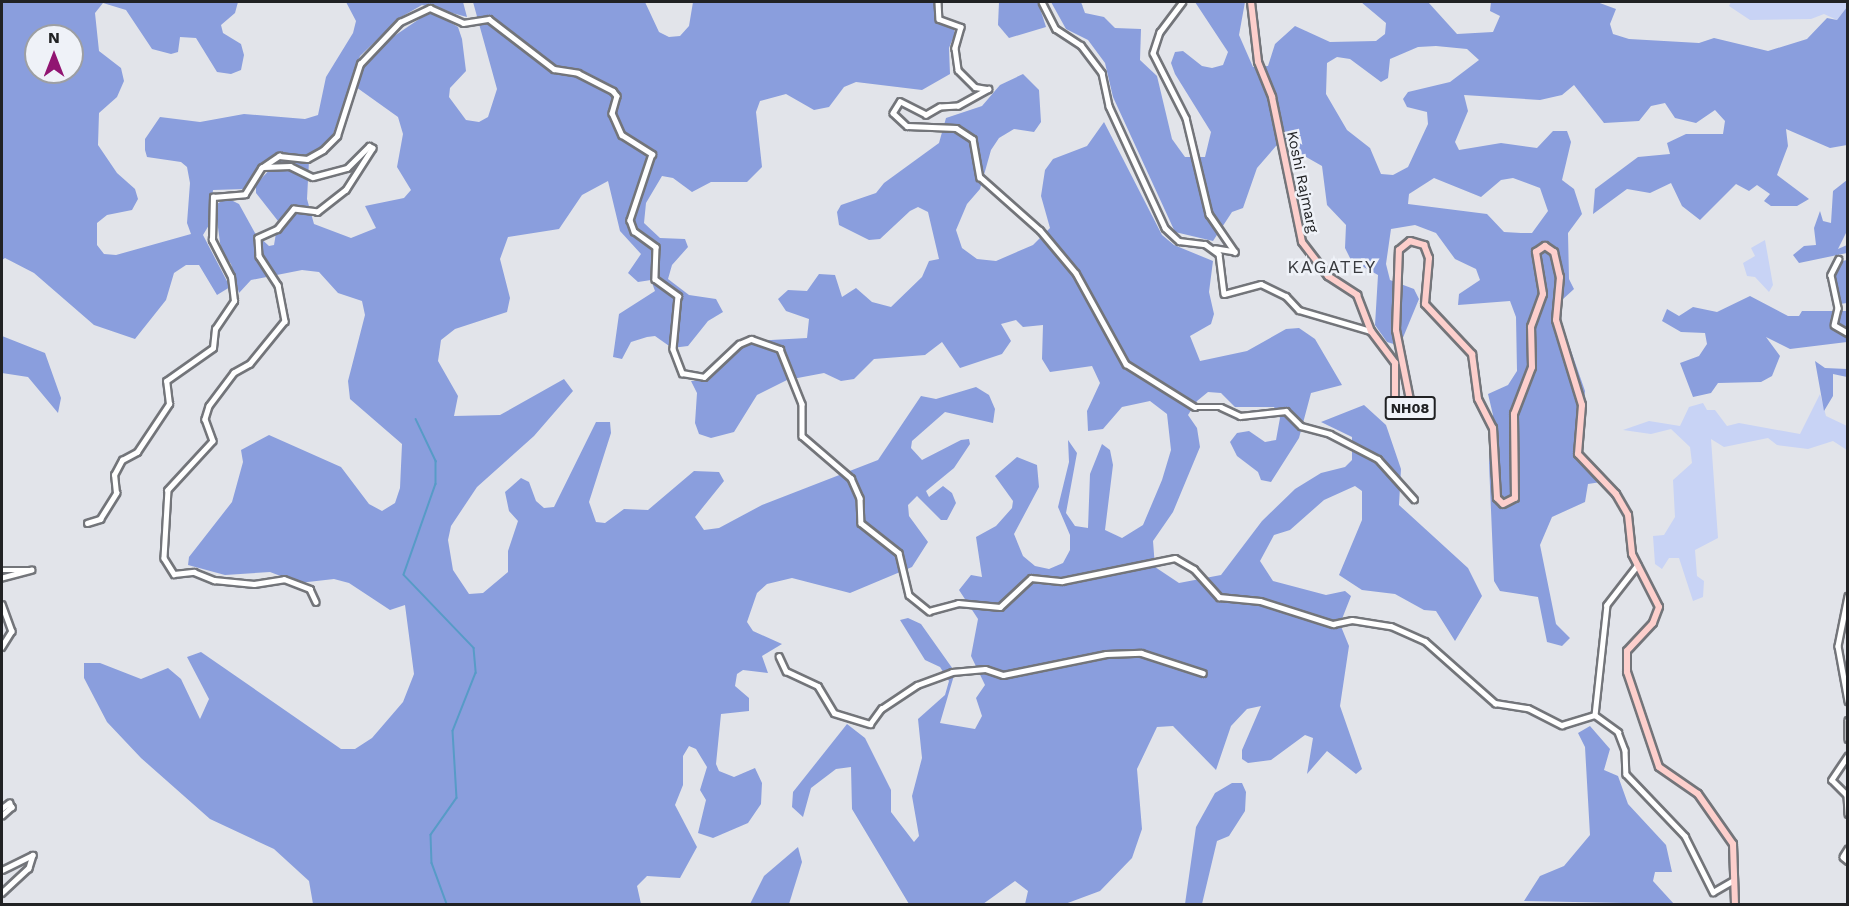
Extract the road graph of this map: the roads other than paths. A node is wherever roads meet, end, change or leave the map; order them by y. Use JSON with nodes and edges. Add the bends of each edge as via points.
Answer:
{"nodes":[{"id":1,"x":938,"y":2,"type":"edge"},
{"id":2,"x":1042,"y":2,"type":"edge"},
{"id":3,"x":1183,"y":2,"type":"edge"},
{"id":4,"x":1251,"y":2,"type":"edge"},
{"id":5,"x":261,"y":168,"type":"junction"},
{"id":6,"x":1215,"y":249,"type":"junction"},
{"id":7,"x":1839,"y":259,"type":"dead end"},
{"id":8,"x":1371,"y":331,"type":"junction"},
{"id":9,"x":1848,"y":333,"type":"edge"},
{"id":10,"x":1414,"y":499,"type":"dead end"},
{"id":11,"x":87,"y":523,"type":"dead end"},
{"id":12,"x":1638,"y":565,"type":"junction"},
{"id":13,"x":2,"y":570,"type":"edge"},
{"id":14,"x":2,"y":578,"type":"edge"},
{"id":15,"x":1848,"y":596,"type":"edge"},
{"id":16,"x":316,"y":602,"type":"dead end"},
{"id":17,"x":2,"y":604,"type":"edge"},
{"id":18,"x":2,"y":647,"type":"edge"},
{"id":19,"x":779,"y":656,"type":"dead end"},
{"id":20,"x":1203,"y":673,"type":"dead end"},
{"id":21,"x":1848,"y":701,"type":"edge"},
{"id":22,"x":1595,"y":715,"type":"junction"},
{"id":23,"x":1848,"y":720,"type":"edge"},
{"id":24,"x":1848,"y":739,"type":"edge"},
{"id":25,"x":1848,"y":756,"type":"edge"},
{"id":26,"x":2,"y":808,"type":"edge"},
{"id":27,"x":1848,"y":814,"type":"edge"},
{"id":28,"x":2,"y":816,"type":"edge"},
{"id":29,"x":1848,"y":849,"type":"edge"},
{"id":30,"x":1848,"y":861,"type":"edge"},
{"id":31,"x":2,"y":870,"type":"edge"},
{"id":32,"x":1734,"y":880,"type":"junction"},
{"id":33,"x":2,"y":893,"type":"edge"},
{"id":34,"x":1735,"y":904,"type":"edge"}],
"edges":[{"from":1,"to":10,"type":"street","via":[[939,19],[961,27],[955,48],[958,70],[975,87],[988,89],[958,106],[940,107],[927,115],[896,102],[894,117],[907,126],[956,128],[973,139],[980,177],[1040,230],[1076,273],[1126,363],[1195,407],[1221,407],[1240,416],[1286,411],[1301,426],[1330,434],[1378,459]]},
{"from":2,"to":6,"type":"street","via":[[1056,29],[1081,45],[1102,73],[1109,106],[1165,228],[1179,241]]},
{"from":3,"to":6,"type":"street","via":[[1160,32],[1154,53],[1186,118],[1208,210],[1235,252]]},
{"from":4,"to":8,"type":"main road","name":"Koshi Rajmarg","number":"NH08","via":[[1258,62],[1272,97],[1302,242],[1328,276],[1358,295]]},
{"from":5,"to":11,"type":"street","via":[[245,194],[213,197],[212,240],[231,277],[234,301],[215,329],[213,348],[166,381],[169,404],[137,452],[122,460],[114,475],[116,493],[100,519]]},
{"from":5,"to":16,"type":"street","via":[[290,166],[313,177],[347,168],[369,146],[373,148],[346,190],[318,212],[294,209],[278,229],[258,238],[259,256],[278,285],[286,318],[209,406],[205,419],[213,441],[168,490],[164,558],[174,574],[194,572],[214,580],[254,584],[284,579],[310,589]]},
{"from":5,"to":22,"type":"street","via":[[279,156],[314,157],[332,142],[360,64],[407,18],[430,8],[464,23],[489,19],[554,69],[578,73],[617,96],[612,113],[622,135],[652,154],[630,220],[634,231],[656,247],[655,279],[678,296],[673,349],[682,373],[704,377],[739,344],[751,339],[780,349],[802,404],[802,436],[851,478],[860,498],[861,523],[899,553],[909,595],[929,611],[958,603],[999,607],[1031,578],[1062,580],[1174,558],[1194,569],[1219,597],[1260,602],[1333,624],[1352,620],[1391,626],[1425,641],[1495,703],[1528,708],[1562,725]]},
{"from":6,"to":8,"type":"street","via":[[1224,294],[1261,284],[1286,296],[1299,310]]},
{"from":7,"to":9,"type":"street","via":[[1831,275],[1838,308],[1834,325]]},
{"from":8,"to":12,"type":"main road","name":"Koshi Rajmarg","number":"NH08","via":[[1395,363],[1395,406],[1407,412],[1410,395],[1396,330],[1398,256],[1406,242],[1421,243],[1429,258],[1425,304],[1472,354],[1478,399],[1494,432],[1497,498],[1508,505],[1515,498],[1515,408],[1532,367],[1531,327],[1543,294],[1536,261],[1538,248],[1545,246],[1557,262],[1556,320],[1582,405],[1578,454],[1616,494],[1628,516],[1632,554]]},
{"from":12,"to":22,"type":"street","via":[[1607,605]]},
{"from":12,"to":32,"type":"main road","number":"NH08","via":[[1659,613],[1627,651],[1627,672],[1659,767],[1698,794],[1733,844]]},
{"from":13,"to":14,"type":"street","via":[[32,570]]},
{"from":15,"to":21,"type":"street","via":[[1842,605],[1838,646]]},
{"from":17,"to":18,"type":"street","via":[[12,631]]},
{"from":19,"to":20,"type":"street","via":[[786,671],[818,686],[834,713],[870,724],[881,709],[917,685],[952,672],[985,669],[1003,675],[1106,654],[1142,653]]},
{"from":22,"to":32,"type":"street","via":[[1618,732],[1625,750],[1626,774],[1684,836],[1713,892]]},
{"from":23,"to":24,"type":"street"},
{"from":25,"to":27,"type":"street","via":[[1832,780],[1847,795]]},
{"from":26,"to":28,"type":"street","via":[[9,803],[12,807]]},
{"from":29,"to":30,"type":"street","via":[[1843,857]]},
{"from":31,"to":33,"type":"street","via":[[33,855],[29,868]]},
{"from":32,"to":34,"type":"main road","number":"NH08"}]}
